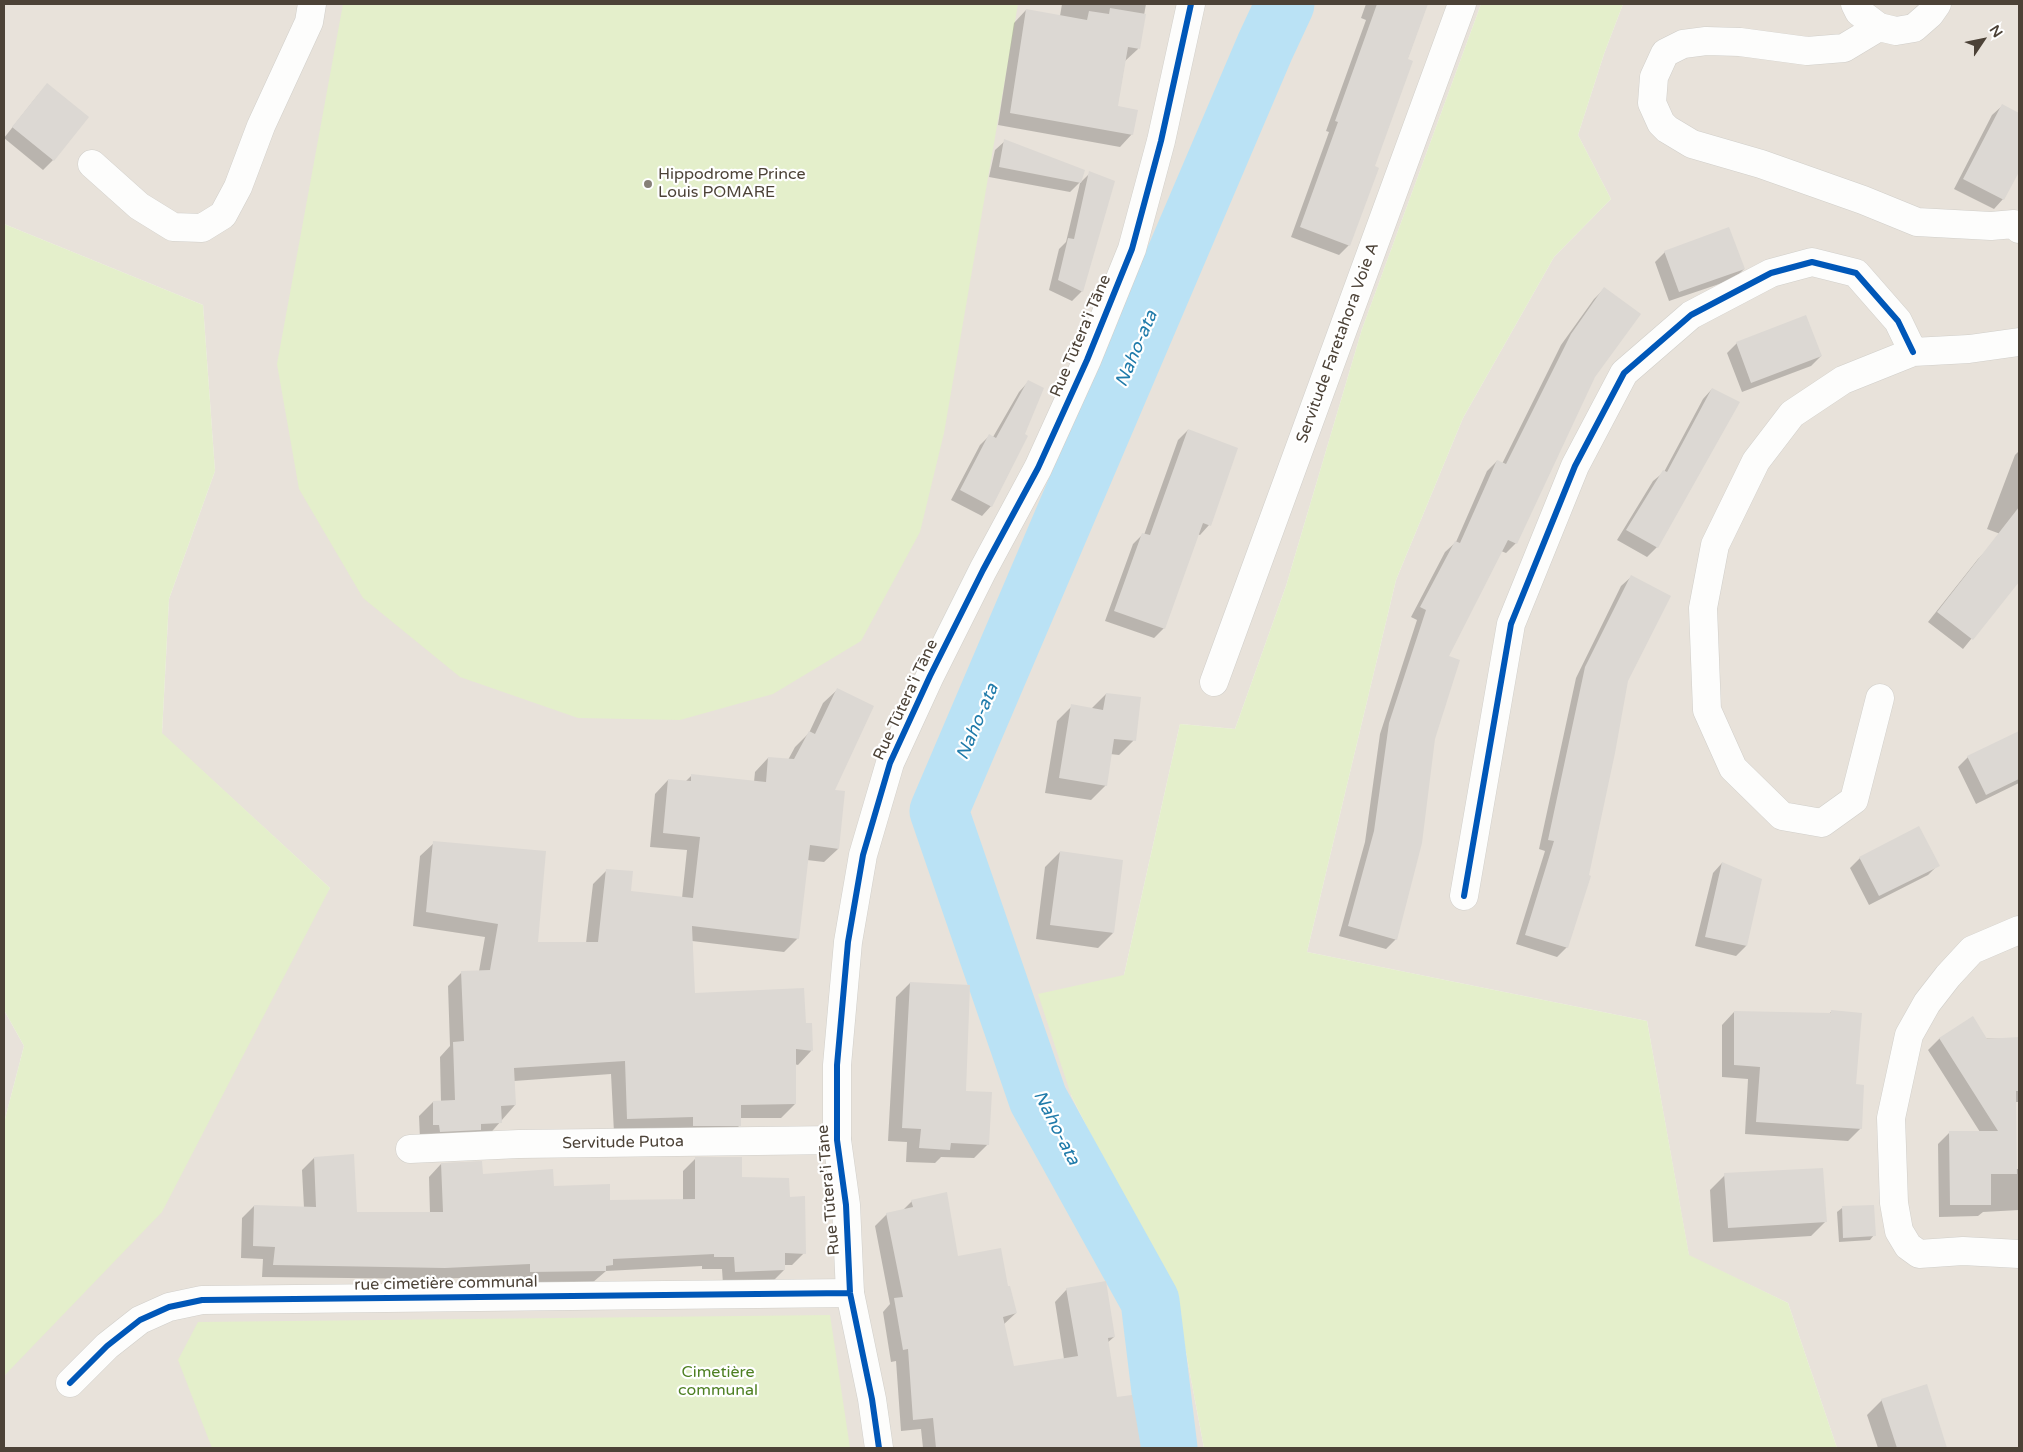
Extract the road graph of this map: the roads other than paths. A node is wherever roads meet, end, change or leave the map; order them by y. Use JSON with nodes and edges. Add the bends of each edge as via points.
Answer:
{"nodes":[{"id":1,"x":312,"y":4,"type":"edge"},
{"id":2,"x":1191,"y":4,"type":"edge"},
{"id":3,"x":1462,"y":4,"type":"edge"},
{"id":4,"x":1855,"y":4,"type":"edge"},
{"id":5,"x":1937,"y":4,"type":"edge"},
{"id":6,"x":1879,"y":27,"type":"junction"},
{"id":7,"x":92,"y":164,"type":"dead end"},
{"id":8,"x":2019,"y":229,"type":"edge"},
{"id":9,"x":2019,"y":342,"type":"edge"},
{"id":10,"x":1913,"y":352,"type":"junction"},
{"id":11,"x":1214,"y":682,"type":"dead end"},
{"id":12,"x":1880,"y":698,"type":"dead end"},
{"id":13,"x":1464,"y":896,"type":"dead end"},
{"id":14,"x":2019,"y":930,"type":"edge"},
{"id":15,"x":837,"y":1140,"type":"junction"},
{"id":16,"x":410,"y":1148,"type":"dead end"},
{"id":17,"x":2019,"y":1254,"type":"edge"},
{"id":18,"x":850,"y":1293,"type":"junction"},
{"id":19,"x":70,"y":1383,"type":"dead end"},
{"id":20,"x":879,"y":1448,"type":"edge"}],
"edges":[{"from":1,"to":7,"type":"street","via":[[309,22],[223,215],[202,228],[174,227],[139,206]]},
{"from":2,"to":15,"type":"street","name":"Rue Tūtera'i Tāne","via":[[1161,141],[1132,249],[1038,468],[983,570],[890,764],[863,855],[848,942],[838,1065]]},
{"from":3,"to":11,"type":"street","name":"Servitude Faretahora Voie A"},
{"from":4,"to":6,"type":"street","via":[[1859,12]]},
{"from":5,"to":6,"type":"street","via":[[1914,28],[1896,31]]},
{"from":6,"to":8,"type":"street","via":[[1844,48],[1807,51],[1740,42],[1683,44],[1665,53],[1654,77],[1652,103],[1661,123],[1692,144],[1761,164],[1916,222],[2014,224]]},
{"from":9,"to":10,"type":"street","via":[[1969,350]]},
{"from":10,"to":12,"type":"street","via":[[1843,380],[1792,414],[1756,461],[1715,544],[1703,608],[1708,710],[1733,768],[1782,816],[1822,823],[1854,800]]},
{"from":10,"to":13,"type":"street","via":[[1898,321],[1856,273],[1812,262],[1771,273],[1691,315],[1624,373],[1575,466],[1511,624]]},
{"from":14,"to":17,"type":"street","via":[[1972,950],[1927,1003],[1909,1035],[1891,1118],[1894,1202],[1899,1231],[1908,1246],[1918,1254],[1963,1251]]},
{"from":15,"to":16,"type":"street","name":"Servitude Putoa"},
{"from":15,"to":18,"type":"street","name":"Rue Tūtera'i Tāne","via":[[846,1205]]},
{"from":18,"to":19,"type":"street","name":"rue cimetière communal","via":[[202,1300],[169,1306],[140,1320],[107,1346]]},
{"from":18,"to":20,"type":"street","name":"Rue Tūtera'i Tāne"}]}
